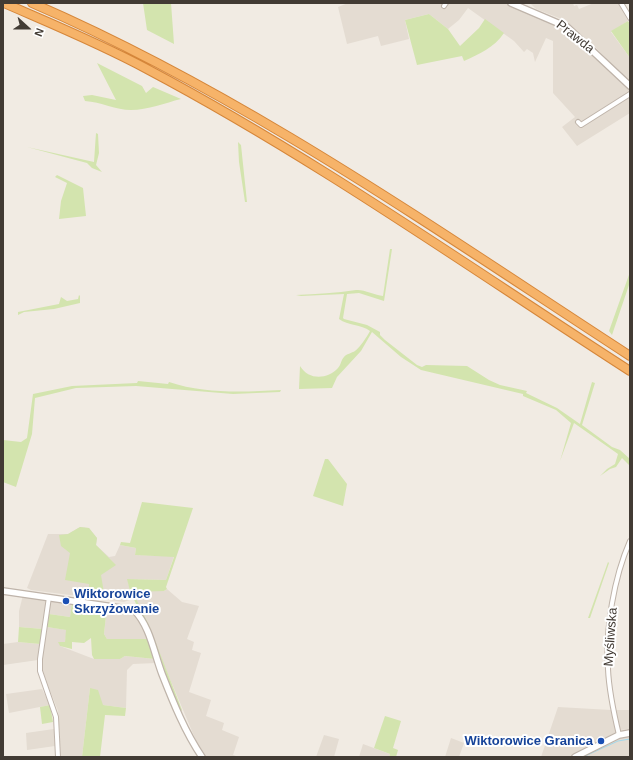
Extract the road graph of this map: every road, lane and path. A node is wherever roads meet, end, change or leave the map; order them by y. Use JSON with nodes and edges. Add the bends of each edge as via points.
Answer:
{"nodes":[{"id":1,"x":4,"y":3,"type":"edge"},
{"id":2,"x":32,"y":3,"type":"edge"},
{"id":3,"x":511,"y":3,"type":"edge"},
{"id":4,"x":526,"y":3,"type":"edge"},
{"id":5,"x":621,"y":3,"type":"edge"},
{"id":6,"x":524,"y":9,"type":"junction"},
{"id":7,"x":630,"y":18,"type":"edge"},
{"id":8,"x":630,"y":86,"type":"edge"},
{"id":9,"x":630,"y":94,"type":"edge"},
{"id":10,"x":578,"y":122,"type":"dead end"},
{"id":11,"x":630,"y":356,"type":"edge"},
{"id":12,"x":630,"y":371,"type":"edge"},
{"id":13,"x":630,"y":541,"type":"edge"},
{"id":14,"x":3,"y":591,"type":"edge"},
{"id":15,"x":49,"y":597,"type":"junction"},
{"id":16,"x":630,"y":733,"type":"edge"},
{"id":17,"x":619,"y":735,"type":"junction"},
{"id":18,"x":58,"y":757,"type":"edge"},
{"id":19,"x":202,"y":757,"type":"edge"},
{"id":20,"x":575,"y":757,"type":"edge"}],
"edges":[{"from":1,"to":12,"type":"highway","via":[[146,68],[276,142]]},
{"from":2,"to":11,"type":"highway","via":[[149,58],[271,126],[342,169]]},
{"from":3,"to":6,"type":"street","name":"Prawda"},
{"from":4,"to":6,"type":"street"},
{"from":5,"to":7,"type":"street"},
{"from":6,"to":8,"type":"street","name":"Prawda","via":[[567,28]]},
{"from":9,"to":10,"type":"street","via":[[581,125]]},
{"from":13,"to":17,"type":"street","name":"Myśliwska","via":[[619,574],[607,649],[612,706]]},
{"from":14,"to":15,"type":"street"},
{"from":15,"to":18,"type":"street","via":[[40,671],[56,717]]},
{"from":15,"to":19,"type":"street","via":[[113,605],[138,613],[145,625],[165,680]]},
{"from":16,"to":17,"type":"street"},
{"from":17,"to":20,"type":"street"}]}
